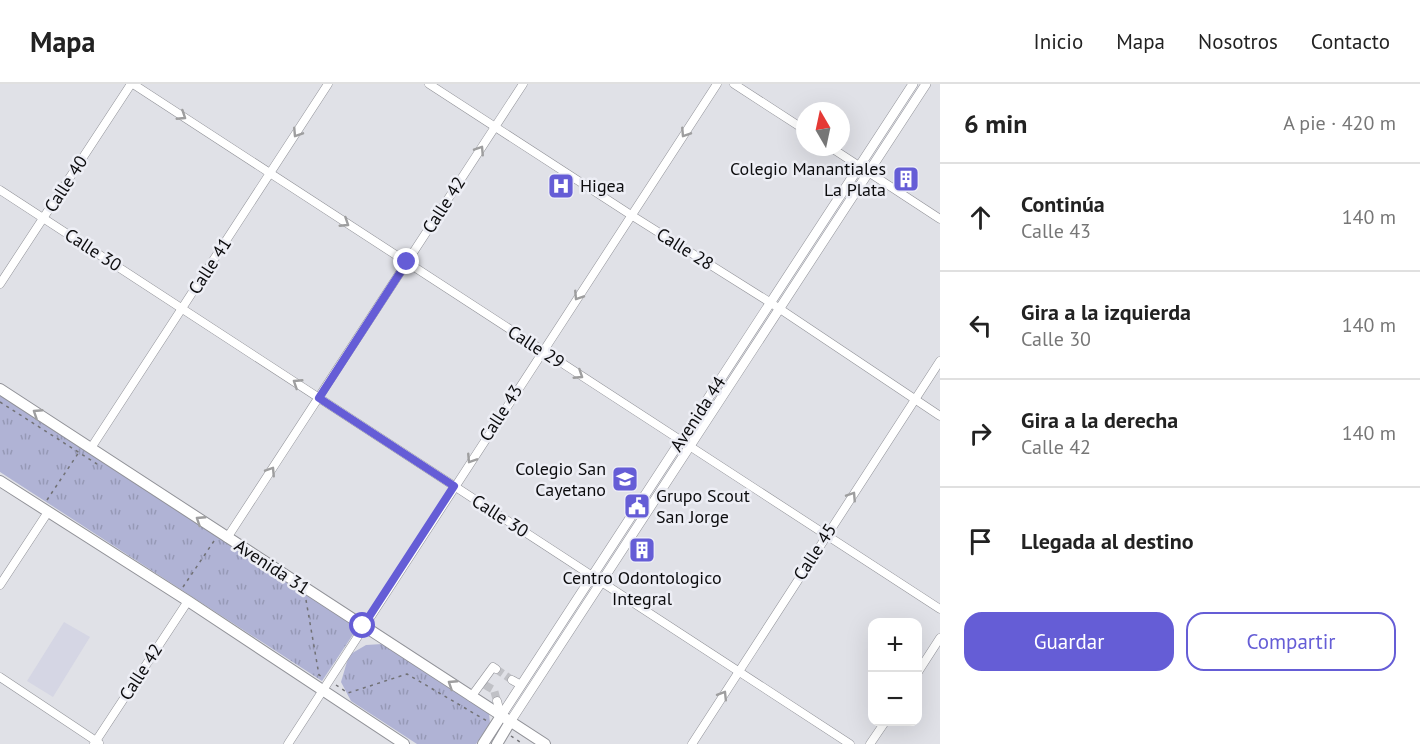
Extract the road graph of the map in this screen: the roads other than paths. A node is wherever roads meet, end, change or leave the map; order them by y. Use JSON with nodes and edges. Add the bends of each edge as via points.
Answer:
{"nodes":[{"id":1,"x":132,"y":84,"type":"edge"},
{"id":2,"x":328,"y":84,"type":"edge"},
{"id":3,"x":429,"y":84,"type":"edge"},
{"id":4,"x":523,"y":84,"type":"edge"},
{"id":5,"x":717,"y":84,"type":"edge"},
{"id":6,"x":734,"y":84,"type":"edge"},
{"id":7,"x":914,"y":84,"type":"edge"},
{"id":8,"x":926,"y":84,"type":"edge"},
{"id":9,"x":796,"y":124,"type":"edge"},
{"id":10,"x":495,"y":127,"type":"junction"},
{"id":11,"x":844,"y":156,"type":"edge"},
{"id":12,"x":860,"y":166,"type":"junction"},
{"id":13,"x":869,"y":172,"type":"junction"},
{"id":14,"x":270,"y":173,"type":"junction"},
{"id":15,"x":0,"y":190,"type":"edge"},
{"id":16,"x":631,"y":215,"type":"junction"},
{"id":17,"x":44,"y":218,"type":"junction"},
{"id":18,"x":940,"y":219,"type":"edge"},
{"id":19,"x":407,"y":262,"type":"junction"},
{"id":20,"x":0,"y":284,"type":"edge"},
{"id":21,"x":771,"y":303,"type":"junction"},
{"id":22,"x":182,"y":308,"type":"junction"},
{"id":23,"x":780,"y":308,"type":"junction"},
{"id":24,"x":542,"y":351,"type":"junction"},
{"id":25,"x":940,"y":361,"type":"edge"},
{"id":26,"x":0,"y":389,"type":"edge"},
{"id":27,"x":319,"y":398,"type":"junction"},
{"id":28,"x":915,"y":400,"type":"junction"},
{"id":29,"x":940,"y":416,"type":"edge"},
{"id":30,"x":680,"y":441,"type":"junction"},
{"id":31,"x":690,"y":446,"type":"junction"},
{"id":32,"x":91,"y":448,"type":"junction"},
{"id":33,"x":0,"y":481,"type":"edge"},
{"id":34,"x":454,"y":486,"type":"junction"},
{"id":35,"x":45,"y":510,"type":"junction"},
{"id":36,"x":223,"y":535,"type":"junction"},
{"id":37,"x":826,"y":535,"type":"junction"},
{"id":38,"x":592,"y":576,"type":"junction"},
{"id":39,"x":602,"y":582,"type":"junction"},
{"id":40,"x":0,"y":585,"type":"edge"},
{"id":41,"x":183,"y":598,"type":"junction"},
{"id":42,"x":940,"y":609,"type":"edge"},
{"id":43,"x":363,"y":626,"type":"junction"},
{"id":44,"x":940,"y":638,"type":"edge"},
{"id":45,"x":922,"y":666,"type":"edge"},
{"id":46,"x":496,"y":669,"type":"dead end"},
{"id":47,"x":738,"y":671,"type":"junction"},
{"id":48,"x":0,"y":677,"type":"edge"},
{"id":49,"x":326,"y":685,"type":"junction"},
{"id":50,"x":471,"y":697,"type":"junction"},
{"id":51,"x":497,"y":701,"type":"tunnel mouth"},
{"id":52,"x":503,"y":724,"type":"junction"},
{"id":53,"x":882,"y":726,"type":"edge"},
{"id":54,"x":97,"y":743,"type":"edge"},
{"id":55,"x":288,"y":744,"type":"edge"},
{"id":56,"x":404,"y":744,"type":"edge"},
{"id":57,"x":483,"y":744,"type":"edge"},
{"id":58,"x":497,"y":744,"type":"edge"},
{"id":59,"x":545,"y":744,"type":"edge"},
{"id":60,"x":692,"y":744,"type":"edge"},
{"id":61,"x":850,"y":744,"type":"edge"},
{"id":62,"x":870,"y":744,"type":"edge"}],
"edges":[{"from":1,"to":14,"type":"street","name":"Calle 29","one_way":true},
{"from":1,"to":17,"type":"street","name":"Calle 40"},
{"from":2,"to":14,"type":"street","name":"Calle 41","one_way":true},
{"from":3,"to":10,"type":"street","name":"Calle 28"},
{"from":4,"to":10,"type":"street","name":"Calle 42"},
{"from":5,"to":16,"type":"street","name":"Calle 43","one_way":true},
{"from":6,"to":9,"type":"street"},
{"from":7,"to":12,"type":"main road","name":"Avenida 44"},
{"from":8,"to":13,"type":"main road","name":"Avenida 44"},
{"from":10,"to":16,"type":"street","name":"Calle 28"},
{"from":19,"to":10,"type":"street","name":"Calle 42","one_way":true},
{"from":11,"to":12,"type":"street"},
{"from":12,"to":13,"type":"street"},
{"from":12,"to":21,"type":"main road","name":"Avenida 44"},
{"from":13,"to":18,"type":"street"},
{"from":13,"to":23,"type":"main road","name":"Avenida 44"},
{"from":14,"to":19,"type":"street","name":"Calle 29","one_way":true},
{"from":14,"to":22,"type":"street","name":"Calle 41"},
{"from":15,"to":17,"type":"street","name":"Calle 30"},
{"from":16,"to":21,"type":"street","name":"Calle 28"},
{"from":16,"to":24,"type":"street","name":"Calle 43","one_way":true},
{"from":17,"to":20,"type":"street","name":"Calle 40"},
{"from":17,"to":22,"type":"street","name":"Calle 30"},
{"from":19,"to":24,"type":"street","name":"Calle 29"},
{"from":19,"to":27,"type":"street","name":"Calle 42"},
{"from":21,"to":23,"type":"street","name":"Calle 28"},
{"from":21,"to":30,"type":"main road","name":"Avenida 44"},
{"from":27,"to":22,"type":"street","name":"Calle 30","one_way":true},
{"from":22,"to":32,"type":"street","name":"Calle 41"},
{"from":23,"to":28,"type":"street","name":"Calle 28"},
{"from":23,"to":31,"type":"main road","name":"Avenida 44"},
{"from":24,"to":30,"type":"street","name":"Calle 29","one_way":true},
{"from":24,"to":34,"type":"street","name":"Calle 43","one_way":true},
{"from":25,"to":28,"type":"street","name":"Calle 45"},
{"from":32,"to":26,"type":"highway","name":"Avenida 31","one_way":true},
{"from":27,"to":34,"type":"street","name":"Calle 30"},
{"from":36,"to":27,"type":"street","name":"Calle 42","one_way":true},
{"from":28,"to":29,"type":"street","name":"Calle 28"},
{"from":37,"to":28,"type":"street","name":"Calle 45","one_way":true},
{"from":30,"to":31,"type":"street","name":"Calle 29"},
{"from":30,"to":38,"type":"main road","name":"Avenida 44"},
{"from":31,"to":37,"type":"street","name":"Calle 29"},
{"from":31,"to":39,"type":"main road","name":"Avenida 44"},
{"from":36,"to":32,"type":"highway","name":"Avenida 31","one_way":true},
{"from":33,"to":35,"type":"highway"},
{"from":34,"to":38,"type":"street","name":"Calle 30"},
{"from":34,"to":43,"type":"street","name":"Calle 43"},
{"from":35,"to":40,"type":"street"},
{"from":35,"to":41,"type":"highway"},
{"from":36,"to":43,"type":"highway","name":"Avenida 31"},
{"from":37,"to":42,"type":"street","name":"Calle 29"},
{"from":37,"to":47,"type":"street","name":"Calle 45"},
{"from":38,"to":39,"type":"street","name":"Calle 30"},
{"from":38,"to":52,"type":"main road","name":"Avenida 44","via":[[516,682]]},
{"from":39,"to":47,"type":"street","name":"Calle 30"},
{"from":39,"to":52,"type":"main road","name":"Avenida 44"},
{"from":41,"to":49,"type":"highway"},
{"from":41,"to":54,"type":"street","name":"Calle 42"},
{"from":43,"to":49,"type":"street","name":"Calle 43"},
{"from":50,"to":43,"type":"highway","name":"Avenida 31","one_way":true},
{"from":44,"to":45,"type":"street"},
{"from":46,"to":50,"type":"street","via":[[493,667]]},
{"from":60,"to":47,"type":"street","name":"Calle 45","one_way":true},
{"from":47,"to":61,"type":"street","name":"Calle 30"},
{"from":48,"to":54,"type":"street"},
{"from":49,"to":55,"type":"street","name":"Calle 43"},
{"from":49,"to":56,"type":"highway"},
{"from":50,"to":52,"type":"highway","name":"Avenida 31"},
{"from":51,"to":52,"type":"street"},
{"from":52,"to":57,"type":"highway","name":"Avenida 44"},
{"from":52,"to":58,"type":"highway","name":"Avenida 44"},
{"from":52,"to":59,"type":"highway","name":"Avenida 31"},
{"from":53,"to":62,"type":"street"}]}
